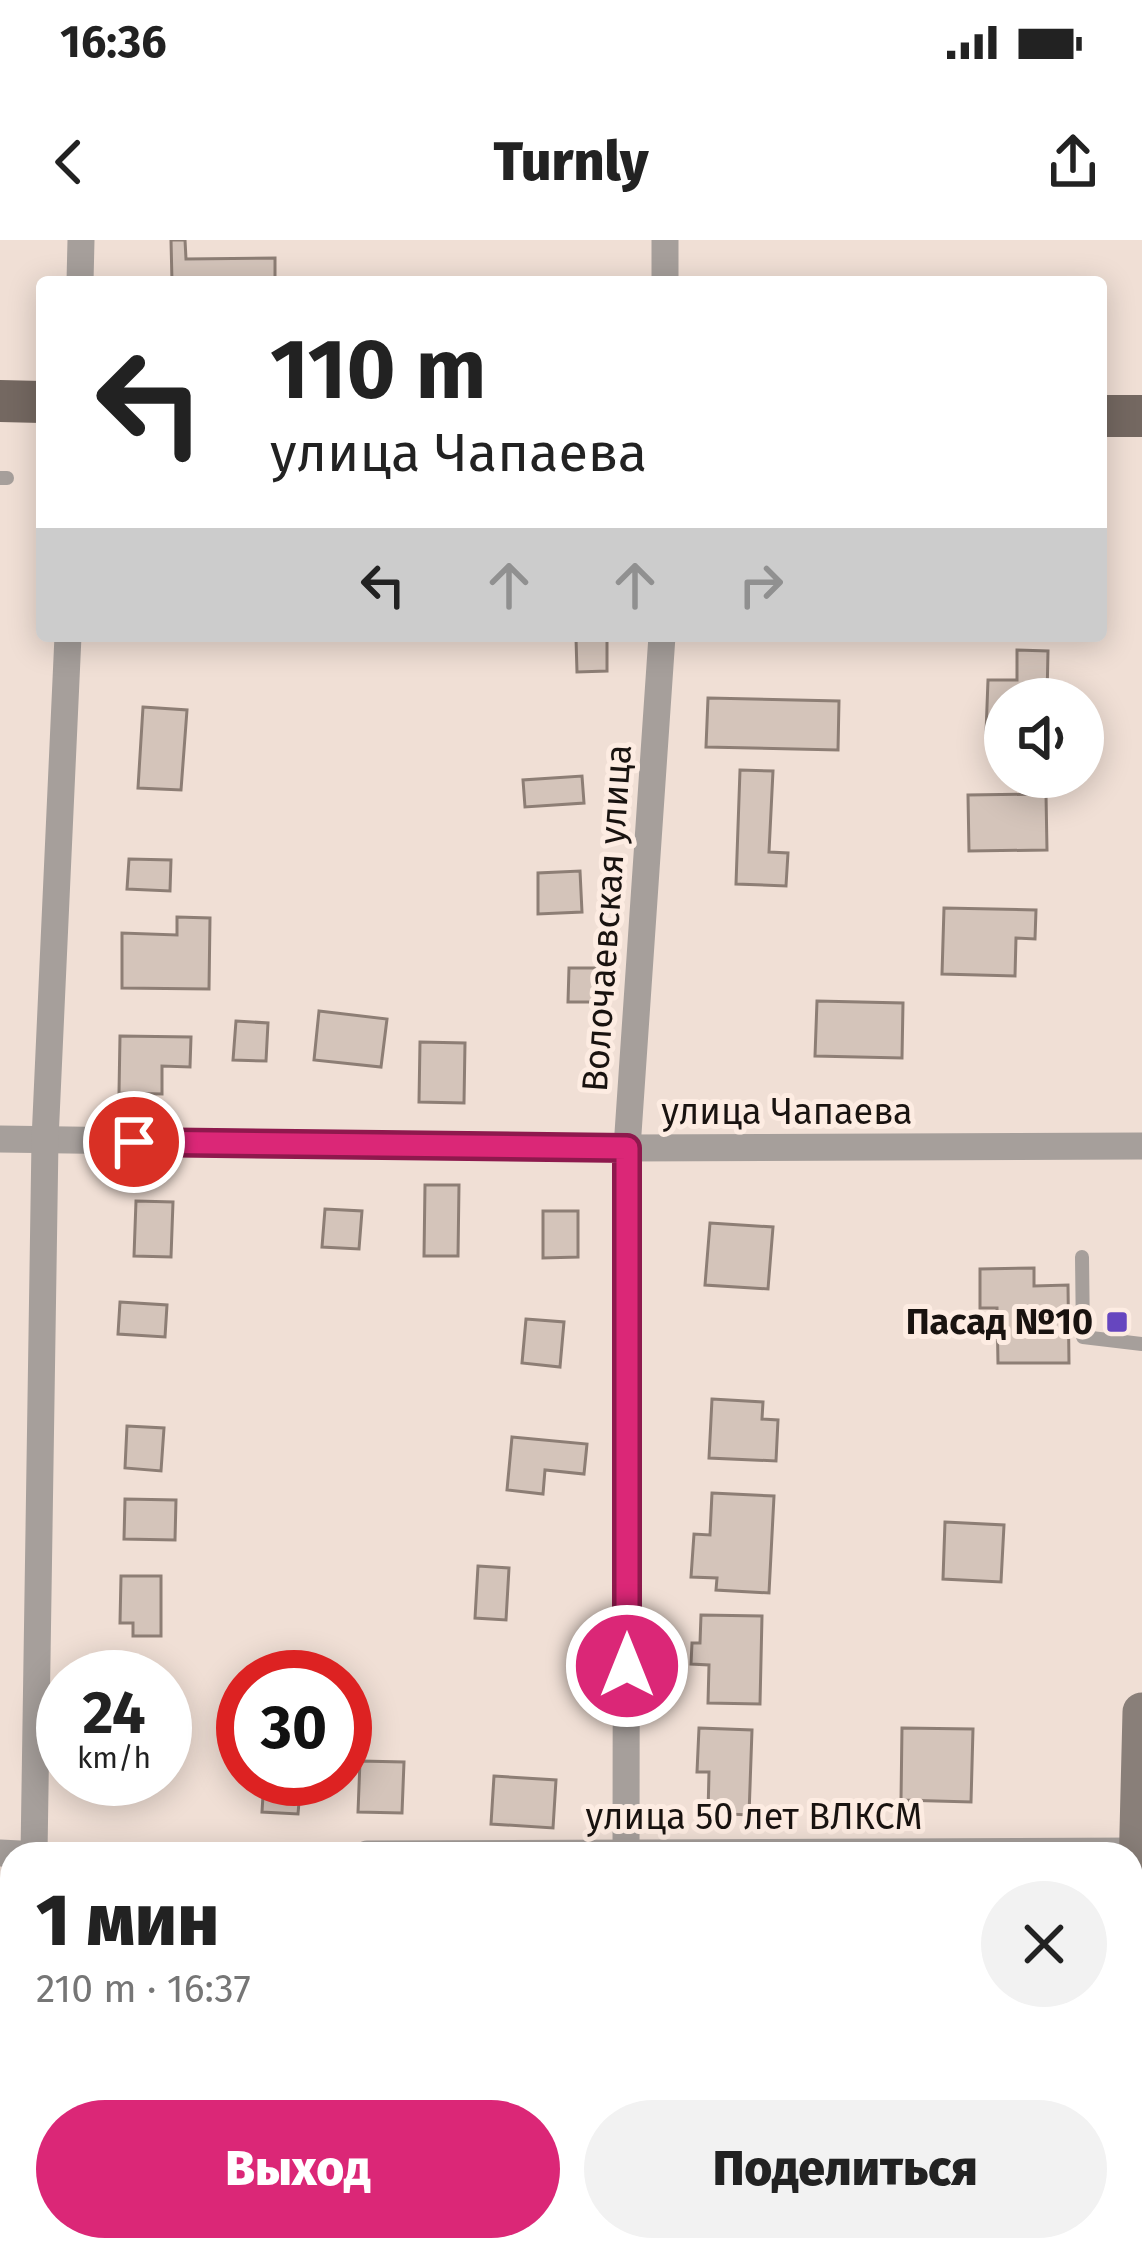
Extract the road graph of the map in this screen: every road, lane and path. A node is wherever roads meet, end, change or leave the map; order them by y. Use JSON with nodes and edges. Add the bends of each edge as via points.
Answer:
{"nodes":[{"id":1,"x":81,"y":240,"type":"edge"},
{"id":2,"x":665,"y":240,"type":"edge"},
{"id":3,"x":80,"y":276,"type":"edge"},
{"id":4,"x":665,"y":276,"type":"edge"},
{"id":5,"x":0,"y":401,"type":"edge"},
{"id":6,"x":36,"y":401,"type":"edge"},
{"id":7,"x":1107,"y":416,"type":"edge"},
{"id":8,"x":1142,"y":416,"type":"edge"},
{"id":9,"x":68,"y":642,"type":"edge"},
{"id":10,"x":662,"y":642,"type":"edge"},
{"id":11,"x":0,"y":1139,"type":"edge"},
{"id":12,"x":45,"y":1140,"type":"junction"},
{"id":13,"x":1142,"y":1146,"type":"edge"},
{"id":14,"x":627,"y":1148,"type":"junction"},
{"id":15,"x":1082,"y":1257,"type":"dead end"},
{"id":16,"x":1142,"y":1344,"type":"edge"},
{"id":17,"x":1142,"y":1712,"type":"edge"},
{"id":18,"x":34,"y":1842,"type":"edge"},
{"id":19,"x":626,"y":1842,"type":"edge"},
{"id":20,"x":1140,"y":1842,"type":"edge"}],
"edges":[{"from":1,"to":3,"type":"street"},
{"from":2,"to":4,"type":"street"},
{"from":5,"to":6,"type":"main road"},
{"from":7,"to":8,"type":"main road"},
{"from":9,"to":12,"type":"street"},
{"from":10,"to":14,"type":"street","name":"Волочаевская улица"},
{"from":11,"to":12,"type":"street","name":"улица Чапаева"},
{"from":12,"to":14,"type":"street","name":"улица Чапаева"},
{"from":12,"to":18,"type":"street"},
{"from":13,"to":14,"type":"street","name":"улица Чапаева"},
{"from":14,"to":19,"type":"street","name":"Волочаевская улица"},
{"from":15,"to":16,"type":"lane","via":[[1083,1337]]},
{"from":17,"to":20,"type":"main road"}]}
